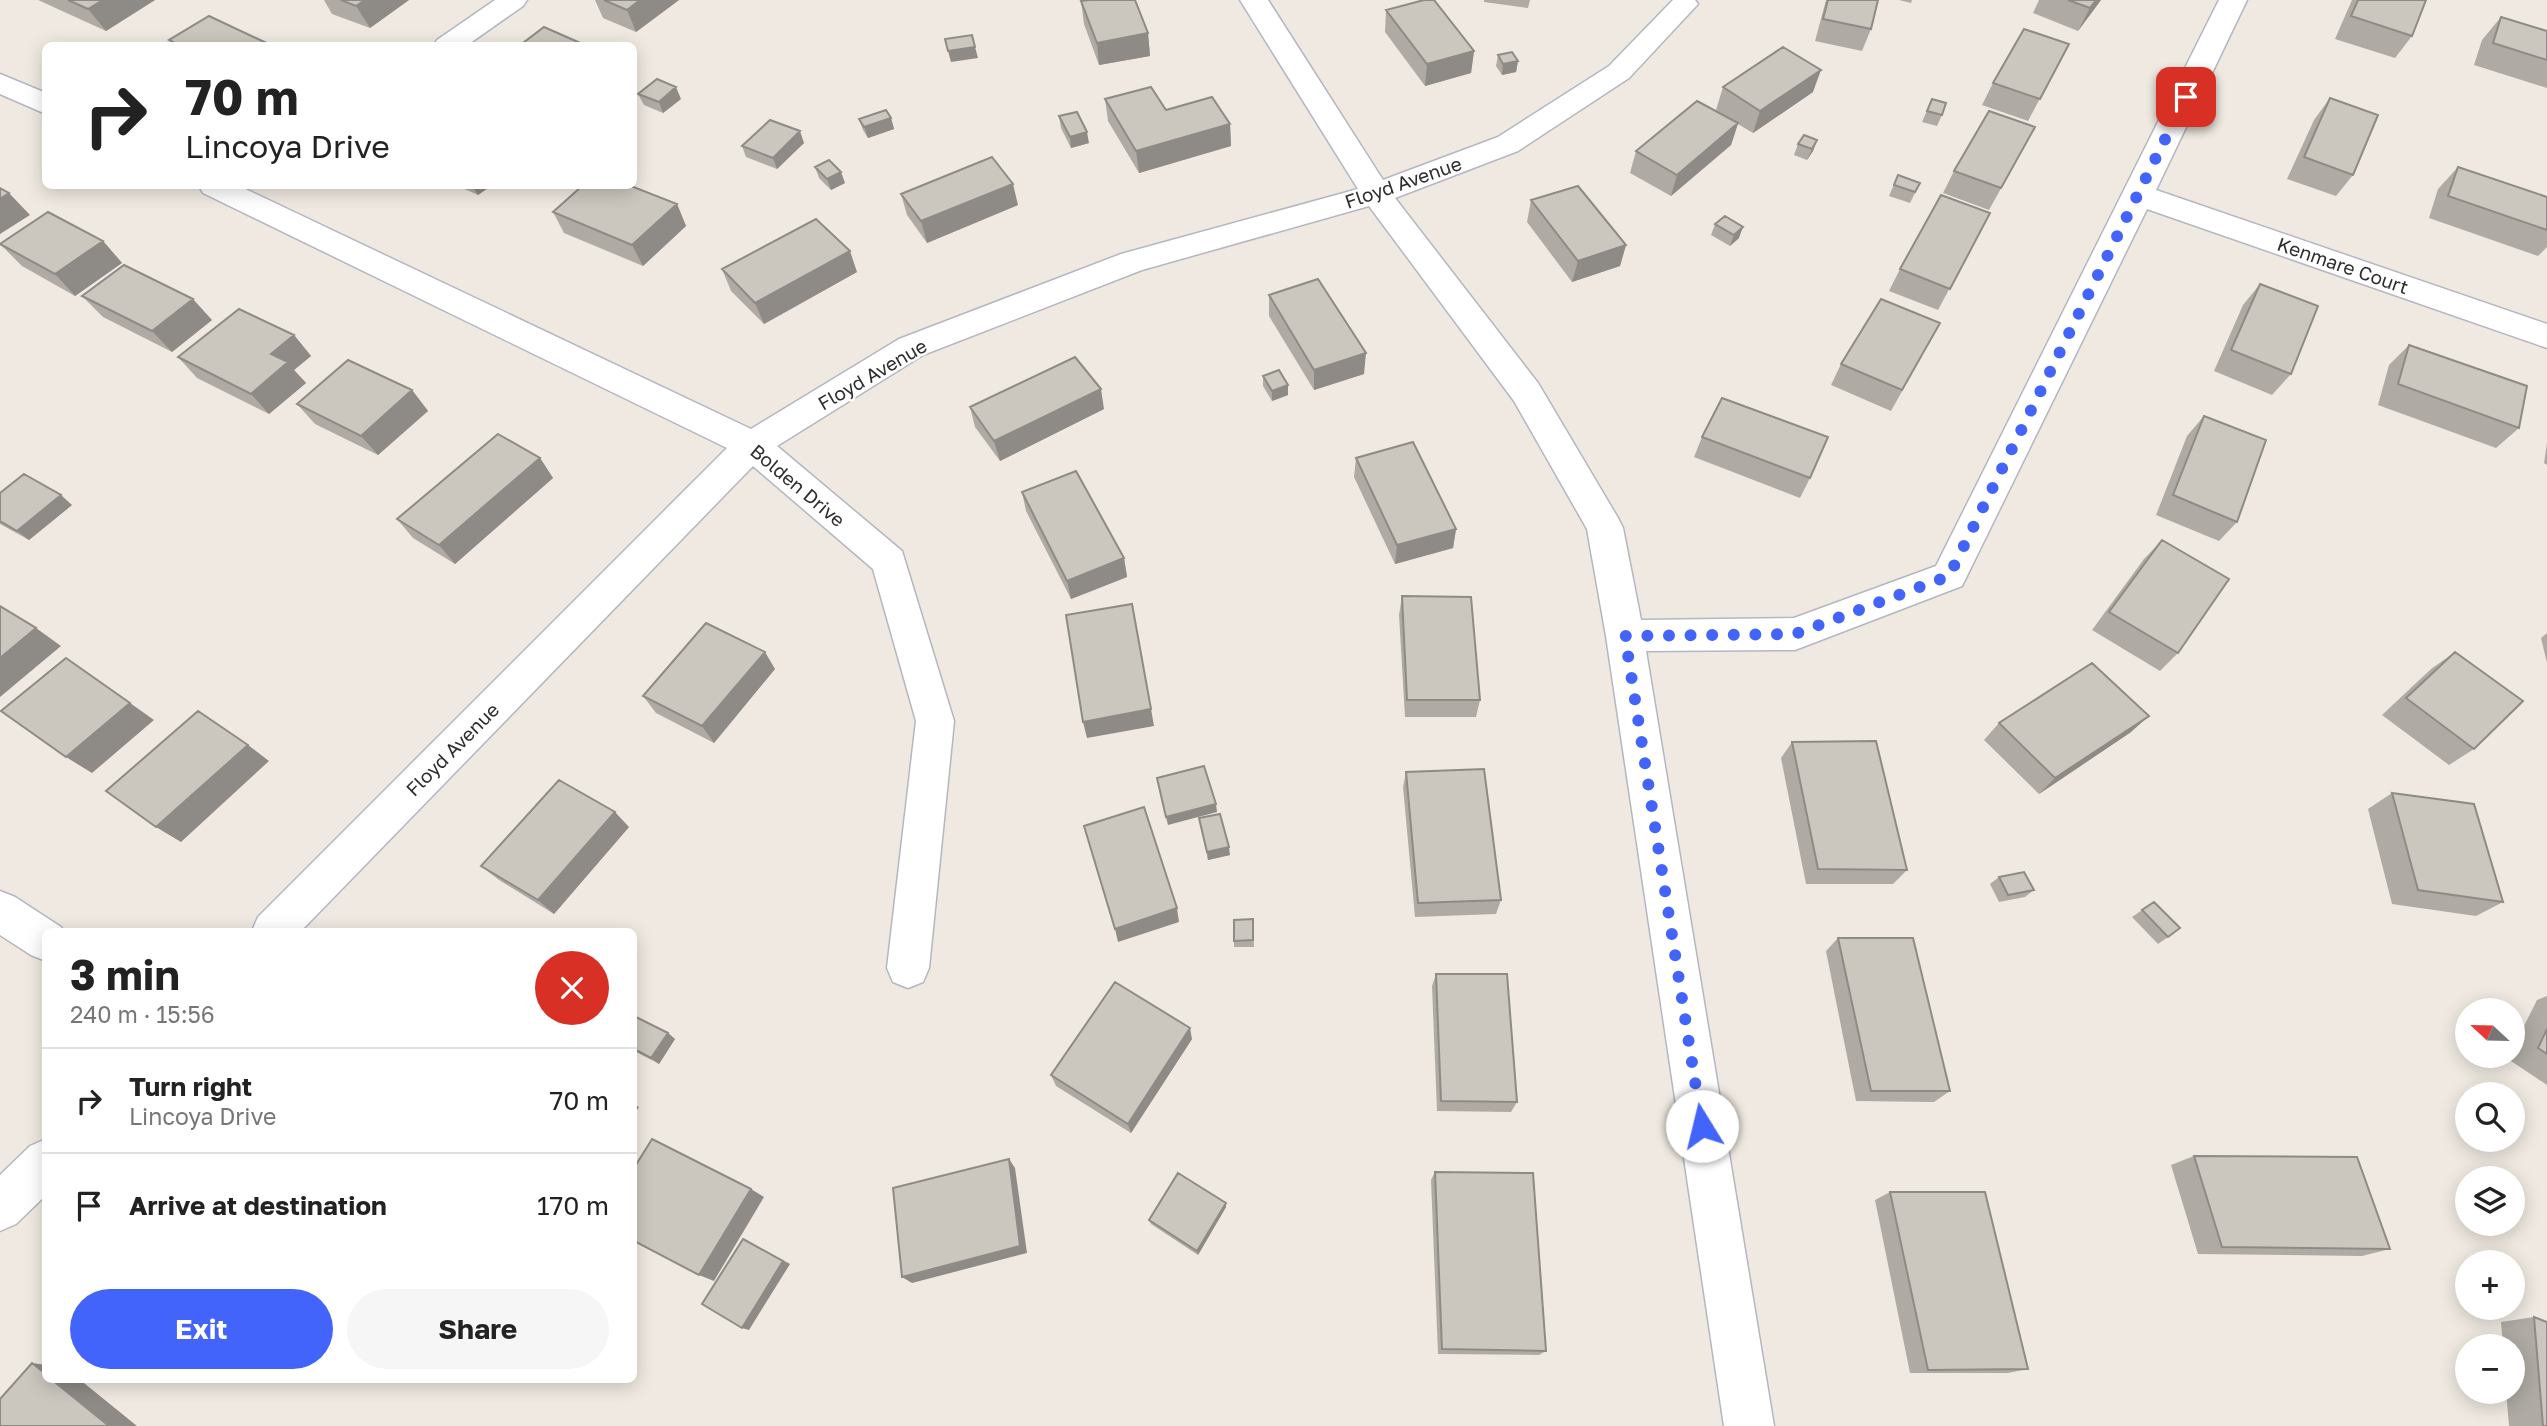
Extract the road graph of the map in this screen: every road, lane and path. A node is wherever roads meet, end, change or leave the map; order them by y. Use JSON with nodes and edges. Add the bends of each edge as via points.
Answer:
{"nodes":[{"id":1,"x":513,"y":0,"type":"edge"},
{"id":2,"x":1254,"y":0,"type":"edge"},
{"id":3,"x":2233,"y":0,"type":"edge"},
{"id":4,"x":1685,"y":4,"type":"dead end"},
{"id":5,"x":453,"y":42,"type":"edge"},
{"id":6,"x":0,"y":83,"type":"edge"},
{"id":7,"x":42,"y":103,"type":"edge"},
{"id":8,"x":231,"y":189,"type":"edge"},
{"id":9,"x":1376,"y":194,"type":"junction"},
{"id":10,"x":2139,"y":195,"type":"junction"},
{"id":11,"x":2547,"y":336,"type":"edge"},
{"id":12,"x":752,"y":444,"type":"junction"},
{"id":13,"x":1625,"y":636,"type":"junction"},
{"id":14,"x":0,"y":911,"type":"edge"},
{"id":15,"x":276,"y":928,"type":"edge"},
{"id":16,"x":42,"y":938,"type":"edge"},
{"id":17,"x":908,"y":968,"type":"dead end"},
{"id":18,"x":42,"y":1166,"type":"edge"},
{"id":19,"x":0,"y":1208,"type":"edge"},
{"id":20,"x":1749,"y":1426,"type":"edge"}],
"edges":[{"from":1,"to":5,"type":"street"},
{"from":2,"to":9,"type":"street"},
{"from":3,"to":10,"type":"street"},
{"from":4,"to":9,"type":"street","name":"Floyd Avenue","via":[[1619,72],[1508,144]]},
{"from":6,"to":7,"type":"street"},
{"from":8,"to":12,"type":"street","name":"Bolden Drive"},
{"from":9,"to":12,"type":"street","name":"Floyd Avenue","via":[[1132,262],[911,347]]},
{"from":9,"to":13,"type":"street","via":[[1526,393],[1605,528]]},
{"from":10,"to":11,"type":"street","name":"Kenmare Court"},
{"from":10,"to":13,"type":"street","via":[[1949,576],[1795,634]]},
{"from":12,"to":15,"type":"street","name":"Floyd Avenue"},
{"from":12,"to":17,"type":"street","name":"Bolden Drive","via":[[889,561],[935,721]]},
{"from":13,"to":20,"type":"street"},
{"from":14,"to":16,"type":"street"},
{"from":18,"to":19,"type":"street"}]}
